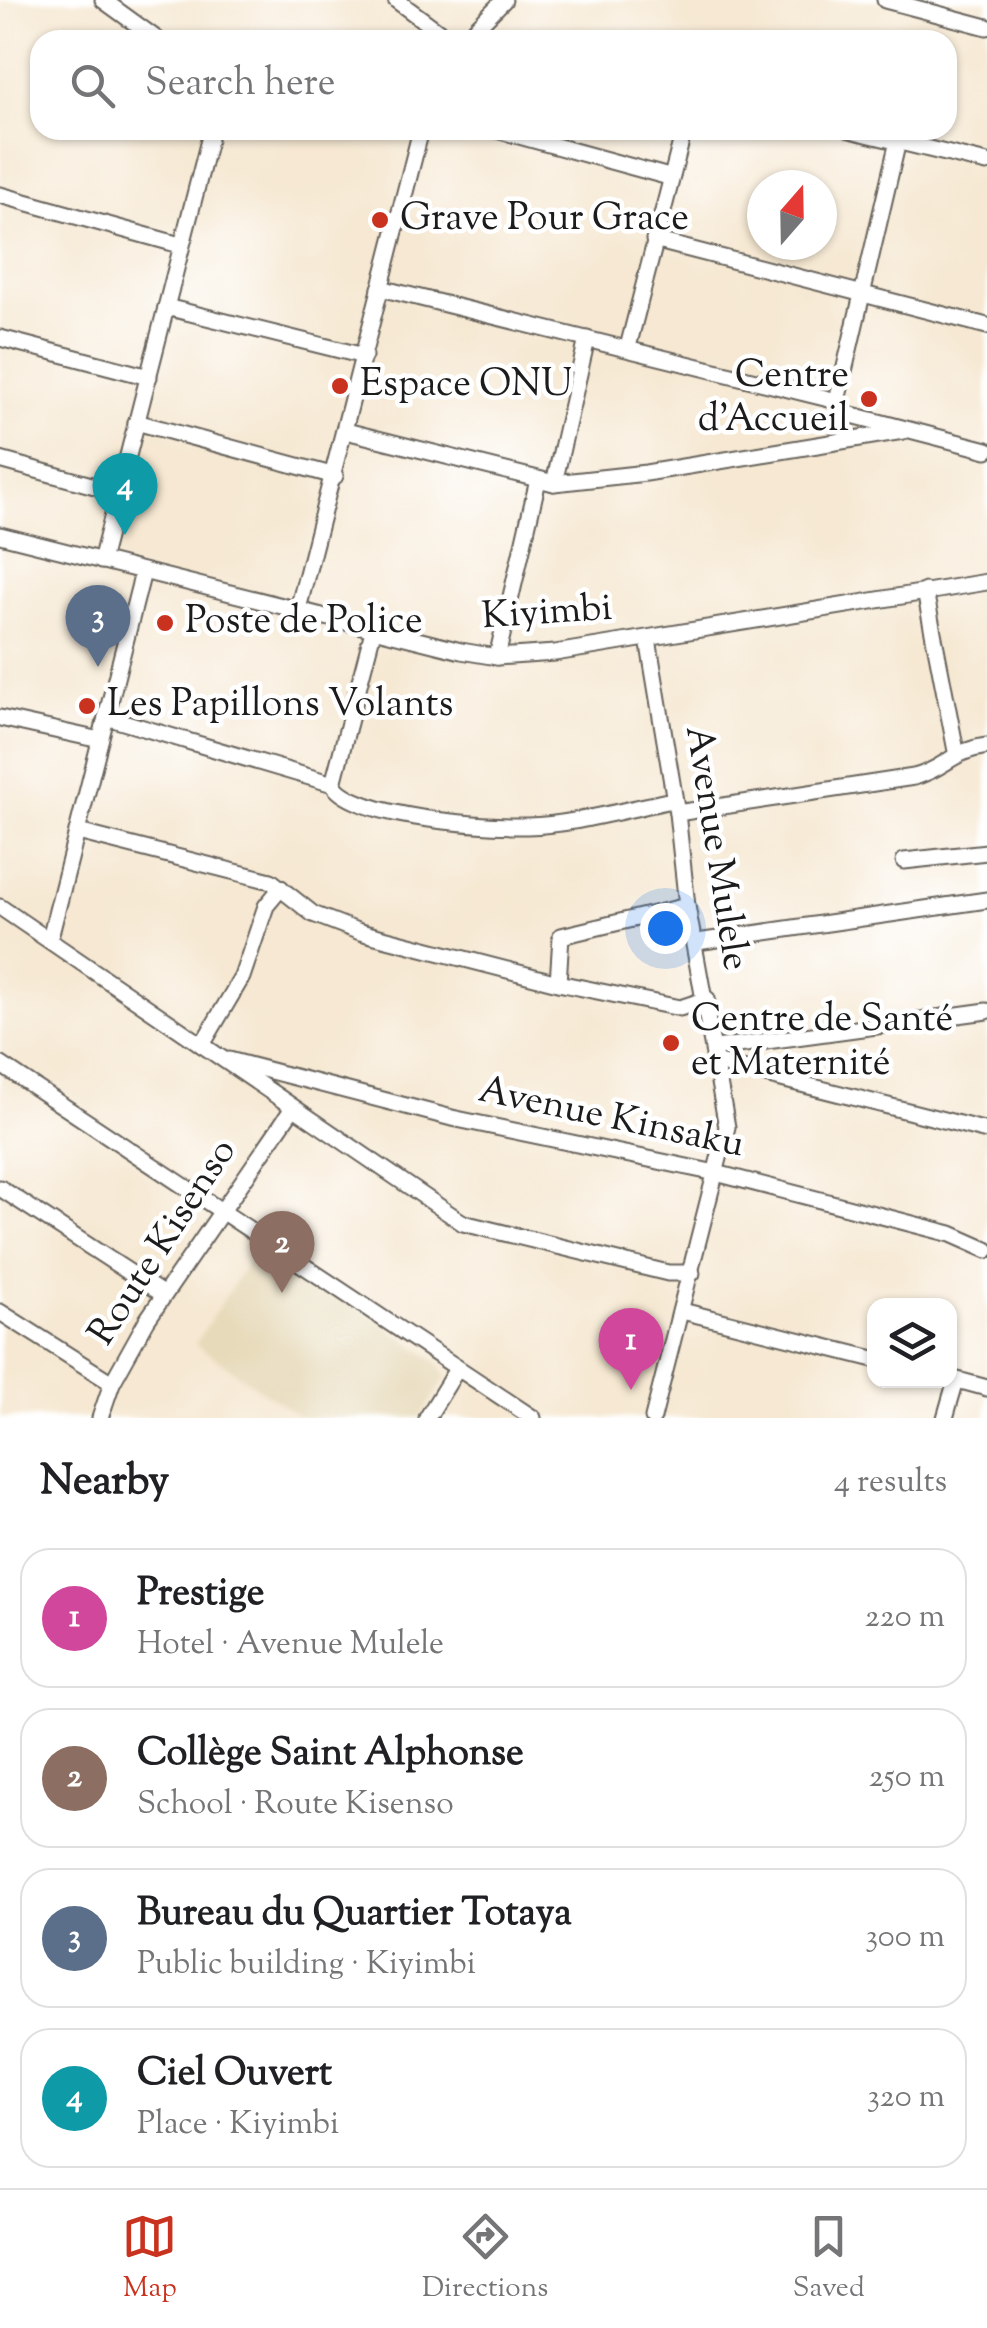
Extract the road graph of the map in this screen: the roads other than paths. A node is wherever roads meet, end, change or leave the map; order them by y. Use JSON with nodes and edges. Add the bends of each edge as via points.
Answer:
{"nodes":[{"id":1,"x":103,"y":0,"type":"edge"},
{"id":2,"x":396,"y":0,"type":"edge"},
{"id":3,"x":504,"y":0,"type":"edge"},
{"id":4,"x":885,"y":0,"type":"edge"},
{"id":5,"x":915,"y":4,"type":"edge"},
{"id":6,"x":987,"y":27,"type":"edge"},
{"id":7,"x":144,"y":30,"type":"edge"},
{"id":8,"x":436,"y":30,"type":"edge"},
{"id":9,"x":474,"y":30,"type":"edge"},
{"id":10,"x":209,"y":140,"type":"dead end"},
{"id":11,"x":418,"y":140,"type":"edge"},
{"id":12,"x":535,"y":140,"type":"edge"},
{"id":13,"x":681,"y":140,"type":"edge"},
{"id":14,"x":894,"y":140,"type":"edge"},
{"id":15,"x":898,"y":141,"type":"junction"},
{"id":16,"x":987,"y":163,"type":"edge"},
{"id":17,"x":669,"y":176,"type":"junction"},
{"id":18,"x":0,"y":195,"type":"edge"},
{"id":19,"x":654,"y":240,"type":"junction"},
{"id":20,"x":180,"y":245,"type":"junction"},
{"id":21,"x":380,"y":288,"type":"junction"},
{"id":22,"x":863,"y":297,"type":"junction"},
{"id":23,"x":166,"y":307,"type":"junction"},
{"id":24,"x":987,"y":326,"type":"edge"},
{"id":25,"x":0,"y":338,"type":"edge"},
{"id":26,"x":587,"y":339,"type":"junction"},
{"id":27,"x":628,"y":347,"type":"junction"},
{"id":28,"x":364,"y":356,"type":"junction"},
{"id":29,"x":150,"y":377,"type":"junction"},
{"id":30,"x":837,"y":401,"type":"junction"},
{"id":31,"x":136,"y":422,"type":"junction"},
{"id":32,"x":912,"y":430,"type":"junction"},
{"id":33,"x":346,"y":431,"type":"junction"},
{"id":34,"x":987,"y":450,"type":"edge"},
{"id":35,"x":0,"y":460,"type":"edge"},
{"id":36,"x":335,"y":476,"type":"junction"},
{"id":37,"x":546,"y":481,"type":"junction"},
{"id":38,"x":118,"y":492,"type":"junction"},
{"id":39,"x":0,"y":535,"type":"edge"},
{"id":40,"x":101,"y":561,"type":"junction"},
{"id":41,"x":143,"y":572,"type":"junction"},
{"id":42,"x":987,"y":582,"type":"edge"},
{"id":43,"x":925,"y":591,"type":"junction"},
{"id":44,"x":297,"y":613,"type":"junction"},
{"id":45,"x":373,"y":631,"type":"junction"},
{"id":46,"x":648,"y":638,"type":"junction"},
{"id":47,"x":497,"y":656,"type":"junction"},
{"id":48,"x":106,"y":717,"type":"junction"},
{"id":49,"x":0,"y":718,"type":"edge"},
{"id":50,"x":100,"y":740,"type":"junction"},
{"id":51,"x":987,"y":746,"type":"edge"},
{"id":52,"x":956,"y":751,"type":"junction"},
{"id":53,"x":333,"y":784,"type":"junction"},
{"id":54,"x":675,"y":806,"type":"junction"},
{"id":55,"x":78,"y":832,"type":"junction"},
{"id":56,"x":987,"y":852,"type":"edge"},
{"id":57,"x":904,"y":862,"type":"dead end"},
{"id":58,"x":281,"y":888,"type":"junction"},
{"id":59,"x":987,"y":900,"type":"edge"},
{"id":60,"x":688,"y":906,"type":"junction"},
{"id":61,"x":0,"y":907,"type":"edge"},
{"id":62,"x":50,"y":938,"type":"junction"},
{"id":63,"x":697,"y":942,"type":"junction"},
{"id":64,"x":558,"y":983,"type":"junction"},
{"id":65,"x":707,"y":999,"type":"junction"},
{"id":66,"x":982,"y":1013,"type":"edge"},
{"id":67,"x":202,"y":1045,"type":"junction"},
{"id":68,"x":717,"y":1055,"type":"junction"},
{"id":69,"x":220,"y":1058,"type":"junction"},
{"id":70,"x":0,"y":1064,"type":"edge"},
{"id":71,"x":293,"y":1108,"type":"junction"},
{"id":72,"x":987,"y":1131,"type":"edge"},
{"id":73,"x":716,"y":1174,"type":"junction"},
{"id":74,"x":0,"y":1188,"type":"edge"},
{"id":75,"x":221,"y":1210,"type":"junction"},
{"id":76,"x":987,"y":1250,"type":"edge"},
{"id":77,"x":692,"y":1274,"type":"junction"},
{"id":78,"x":164,"y":1295,"type":"junction"},
{"id":79,"x":682,"y":1311,"type":"junction"},
{"id":80,"x":0,"y":1312,"type":"edge"},
{"id":81,"x":867,"y":1357,"type":"edge"},
{"id":82,"x":457,"y":1369,"type":"junction"},
{"id":83,"x":957,"y":1380,"type":"edge"},
{"id":84,"x":112,"y":1383,"type":"junction"},
{"id":85,"x":951,"y":1388,"type":"edge"},
{"id":86,"x":987,"y":1388,"type":"edge"},
{"id":87,"x":105,"y":1415,"type":"edge"},
{"id":88,"x":427,"y":1418,"type":"edge"},
{"id":89,"x":533,"y":1418,"type":"edge"},
{"id":90,"x":653,"y":1418,"type":"edge"},
{"id":91,"x":945,"y":1418,"type":"edge"}],
"edges":[{"from":1,"to":7,"type":"street"},
{"from":2,"to":8,"type":"street"},
{"from":3,"to":9,"type":"street"},
{"from":4,"to":5,"type":"street"},
{"from":5,"to":6,"type":"street"},
{"from":10,"to":20,"type":"street"},
{"from":11,"to":21,"type":"street"},
{"from":12,"to":17,"type":"street"},
{"from":13,"to":17,"type":"street"},
{"from":14,"to":15,"type":"street"},
{"from":15,"to":16,"type":"street"},
{"from":15,"to":22,"type":"street"},
{"from":17,"to":19,"type":"street"},
{"from":18,"to":20,"type":"street"},
{"from":19,"to":22,"type":"street"},
{"from":19,"to":27,"type":"street"},
{"from":20,"to":23,"type":"street"},
{"from":21,"to":26,"type":"street"},
{"from":21,"to":28,"type":"street"},
{"from":22,"to":24,"type":"street"},
{"from":22,"to":30,"type":"street"},
{"from":23,"to":28,"type":"street"},
{"from":23,"to":29,"type":"street"},
{"from":25,"to":29,"type":"street"},
{"from":26,"to":27,"type":"street"},
{"from":26,"to":37,"type":"street"},
{"from":27,"to":30,"type":"street"},
{"from":28,"to":33,"type":"street"},
{"from":29,"to":31,"type":"street"},
{"from":30,"to":32,"type":"street","via":[[848,414]]},
{"from":31,"to":36,"type":"street"},
{"from":31,"to":38,"type":"street"},
{"from":32,"to":34,"type":"street"},
{"from":32,"to":37,"type":"street","via":[[646,473]]},
{"from":33,"to":36,"type":"street"},
{"from":33,"to":37,"type":"street"},
{"from":35,"to":38,"type":"street"},
{"from":36,"to":44,"type":"street"},
{"from":37,"to":47,"type":"street"},
{"from":38,"to":40,"type":"street"},
{"from":39,"to":40,"type":"street","name":"Kiyimbi"},
{"from":40,"to":41,"type":"street","name":"Kiyimbi"},
{"from":41,"to":44,"type":"street","name":"Kiyimbi"},
{"from":41,"to":48,"type":"street"},
{"from":42,"to":43,"type":"street","name":"Kiyimbi"},
{"from":43,"to":46,"type":"street","name":"Kiyimbi"},
{"from":43,"to":52,"type":"street"},
{"from":44,"to":45,"type":"street","name":"Kiyimbi"},
{"from":45,"to":47,"type":"street","name":"Kiyimbi"},
{"from":45,"to":53,"type":"street"},
{"from":46,"to":47,"type":"street","name":"Kiyimbi"},
{"from":46,"to":54,"type":"street","name":"Avenue Mulele"},
{"from":48,"to":50,"type":"street"},
{"from":48,"to":53,"type":"street"},
{"from":49,"to":50,"type":"street"},
{"from":50,"to":55,"type":"street"},
{"from":51,"to":52,"type":"street"},
{"from":52,"to":54,"type":"street","via":[[914,778]]},
{"from":53,"to":54,"type":"street","via":[[344,797],[393,813],[530,826]]},
{"from":54,"to":60,"type":"street","name":"Avenue Mulele"},
{"from":55,"to":58,"type":"street","via":[[213,864]]},
{"from":55,"to":62,"type":"street"},
{"from":56,"to":57,"type":"street"},
{"from":58,"to":64,"type":"street","via":[[313,914],[360,932]]},
{"from":58,"to":67,"type":"street","via":[[266,906],[242,977]]},
{"from":59,"to":63,"type":"street"},
{"from":60,"to":63,"type":"street","name":"Avenue Mulele"},
{"from":60,"to":64,"type":"street","via":[[561,936]]},
{"from":61,"to":62,"type":"street"},
{"from":62,"to":67,"type":"street"},
{"from":63,"to":65,"type":"street","name":"Avenue Mulele"},
{"from":64,"to":65,"type":"street","via":[[680,1008]]},
{"from":65,"to":68,"type":"street","name":"Avenue Mulele"},
{"from":66,"to":68,"type":"street"},
{"from":67,"to":69,"type":"street"},
{"from":68,"to":72,"type":"street"},
{"from":68,"to":73,"type":"street","name":"Avenue Mulele","via":[[727,1126]]},
{"from":69,"to":71,"type":"street"},
{"from":69,"to":73,"type":"street","name":"Avenue Kinsaku","via":[[452,1118]]},
{"from":70,"to":75,"type":"street"},
{"from":71,"to":75,"type":"street","name":"Route Kisenso"},
{"from":71,"to":77,"type":"street","via":[[463,1223]]},
{"from":73,"to":76,"type":"street","name":"Avenue Kinsaku","via":[[951,1234]]},
{"from":73,"to":77,"type":"street","name":"Avenue Mulele"},
{"from":74,"to":78,"type":"street"},
{"from":75,"to":78,"type":"street","name":"Route Kisenso"},
{"from":75,"to":82,"type":"street"},
{"from":77,"to":79,"type":"street","name":"Avenue Mulele"},
{"from":78,"to":84,"type":"street","name":"Route Kisenso"},
{"from":79,"to":81,"type":"street"},
{"from":79,"to":90,"type":"street","name":"Avenue Mulele"},
{"from":80,"to":84,"type":"street"},
{"from":82,"to":88,"type":"street"},
{"from":82,"to":89,"type":"street"},
{"from":83,"to":86,"type":"street"},
{"from":84,"to":87,"type":"street","name":"Route Kisenso"},
{"from":85,"to":91,"type":"street"}]}
